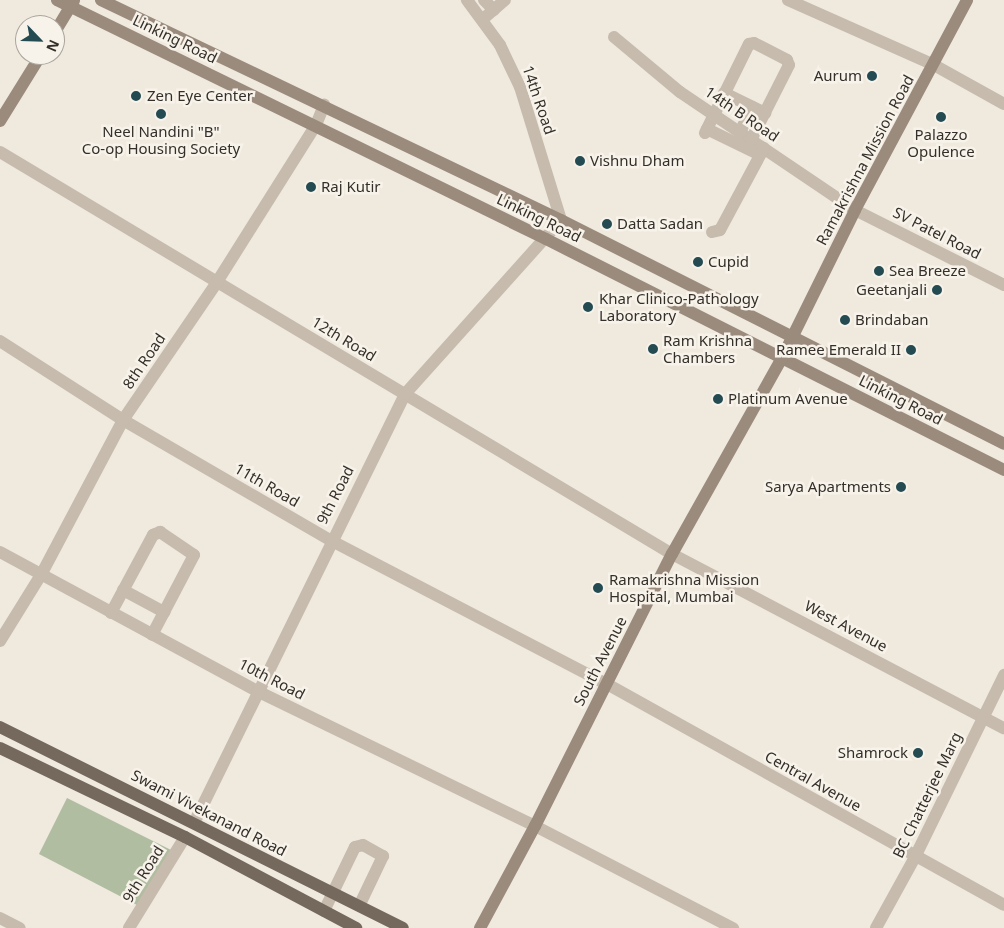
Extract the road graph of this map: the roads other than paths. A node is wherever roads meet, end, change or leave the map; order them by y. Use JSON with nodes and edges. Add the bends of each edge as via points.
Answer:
{"nodes":[{"id":1,"x":57,"y":0,"type":"edge"},
{"id":2,"x":101,"y":0,"type":"edge"},
{"id":3,"x":506,"y":0,"type":"edge"},
{"id":4,"x":788,"y":0,"type":"edge"},
{"id":5,"x":967,"y":0,"type":"edge"},
{"id":6,"x":72,"y":3,"type":"edge"},
{"id":7,"x":482,"y":7,"type":"edge"},
{"id":8,"x":65,"y":15,"type":"edge"},
{"id":9,"x":614,"y":38,"type":"dead end"},
{"id":10,"x":35,"y":65,"type":"edge"},
{"id":11,"x":934,"y":66,"type":"junction"},
{"id":12,"x":724,"y":93,"type":"junction"},
{"id":13,"x":1004,"y":104,"type":"edge"},
{"id":14,"x":324,"y":105,"type":"junction"},
{"id":15,"x":752,"y":107,"type":"junction"},
{"id":16,"x":765,"y":113,"type":"junction"},
{"id":17,"x":714,"y":115,"type":"junction"},
{"id":18,"x":0,"y":121,"type":"edge"},
{"id":19,"x":316,"y":125,"type":"junction"},
{"id":20,"x":746,"y":136,"type":"junction"},
{"id":21,"x":0,"y":152,"type":"edge"},
{"id":22,"x":762,"y":152,"type":"junction"},
{"id":23,"x":855,"y":210,"type":"junction"},
{"id":24,"x":561,"y":220,"type":"junction"},
{"id":25,"x":712,"y":232,"type":"dead end"},
{"id":26,"x":546,"y":239,"type":"junction"},
{"id":27,"x":218,"y":282,"type":"junction"},
{"id":28,"x":1004,"y":285,"type":"edge"},
{"id":29,"x":793,"y":335,"type":"junction"},
{"id":30,"x":0,"y":341,"type":"edge"},
{"id":31,"x":782,"y":358,"type":"junction"},
{"id":32,"x":405,"y":394,"type":"junction"},
{"id":33,"x":124,"y":420,"type":"junction"},
{"id":34,"x":1004,"y":444,"type":"edge"},
{"id":35,"x":1004,"y":470,"type":"edge"},
{"id":36,"x":330,"y":540,"type":"junction"},
{"id":37,"x":0,"y":552,"type":"edge"},
{"id":38,"x":672,"y":554,"type":"junction"},
{"id":39,"x":41,"y":575,"type":"junction"},
{"id":40,"x":123,"y":590,"type":"junction"},
{"id":41,"x":111,"y":612,"type":"junction"},
{"id":42,"x":164,"y":612,"type":"junction"},
{"id":43,"x":152,"y":635,"type":"junction"},
{"id":44,"x":0,"y":640,"type":"edge"},
{"id":45,"x":1004,"y":675,"type":"edge"},
{"id":46,"x":607,"y":684,"type":"junction"},
{"id":47,"x":257,"y":691,"type":"junction"},
{"id":48,"x":984,"y":717,"type":"junction"},
{"id":49,"x":0,"y":727,"type":"edge"},
{"id":50,"x":1004,"y":728,"type":"edge"},
{"id":51,"x":0,"y":748,"type":"edge"},
{"id":52,"x":194,"y":823,"type":"junction"},
{"id":53,"x":536,"y":826,"type":"junction"},
{"id":54,"x":185,"y":837,"type":"junction"},
{"id":55,"x":916,"y":857,"type":"junction"},
{"id":56,"x":332,"y":893,"type":"junction"},
{"id":57,"x":1004,"y":905,"type":"edge"},
{"id":58,"x":359,"y":906,"type":"junction"},
{"id":59,"x":324,"y":911,"type":"junction"},
{"id":60,"x":0,"y":918,"type":"edge"},
{"id":61,"x":20,"y":928,"type":"edge"},
{"id":62,"x":129,"y":928,"type":"edge"},
{"id":63,"x":356,"y":928,"type":"edge"},
{"id":64,"x":403,"y":928,"type":"edge"},
{"id":65,"x":480,"y":928,"type":"edge"},
{"id":66,"x":733,"y":928,"type":"edge"},
{"id":67,"x":876,"y":928,"type":"edge"}],
"edges":[{"from":1,"to":6,"type":"main road","name":"Linking Road"},
{"from":2,"to":14,"type":"main road","name":"Linking Road"},
{"from":3,"to":7,"type":"street"},
{"from":4,"to":11,"type":"street"},
{"from":5,"to":11,"type":"main road","name":"Ramakrishna Mission Road"},
{"from":6,"to":8,"type":"main road"},
{"from":6,"to":19,"type":"main road","name":"Linking Road"},
{"from":7,"to":24,"type":"street","name":"14th Road","via":[[520,87]]},
{"from":9,"to":17,"type":"street","name":"14th B Road","via":[[680,92]]},
{"from":10,"to":18,"type":"main road"},
{"from":11,"to":13,"type":"street"},
{"from":11,"to":23,"type":"main road","name":"Ramakrishna Mission Road"},
{"from":12,"to":15,"type":"street"},
{"from":12,"to":16,"type":"street","via":[[749,44],[756,44],[787,60],[789,65]]},
{"from":12,"to":17,"type":"street"},
{"from":14,"to":19,"type":"street","name":"8th Road"},
{"from":14,"to":24,"type":"main road","name":"Linking Road"},
{"from":15,"to":16,"type":"street"},
{"from":15,"to":20,"type":"street"},
{"from":16,"to":20,"type":"street"},
{"from":17,"to":20,"type":"street","name":"14th B Road"},
{"from":17,"to":22,"type":"street","via":[[706,131]]},
{"from":19,"to":26,"type":"main road","name":"Linking Road"},
{"from":19,"to":27,"type":"street","name":"8th Road"},
{"from":20,"to":22,"type":"street","name":"14th B Road"},
{"from":21,"to":27,"type":"street","name":"12th Road"},
{"from":22,"to":23,"type":"street","name":"14th B Road"},
{"from":22,"to":25,"type":"street","via":[[720,230]]},
{"from":23,"to":28,"type":"street","name":"SV Patel Road"},
{"from":23,"to":29,"type":"main road","name":"Ramakrishna Mission Road"},
{"from":24,"to":26,"type":"street","name":"9th Road"},
{"from":24,"to":29,"type":"main road","name":"Linking Road"},
{"from":26,"to":31,"type":"main road","name":"Linking Road"},
{"from":26,"to":32,"type":"street","name":"9th Road"},
{"from":27,"to":32,"type":"street","name":"12th Road"},
{"from":27,"to":33,"type":"street","name":"8th Road"},
{"from":29,"to":31,"type":"main road","name":"Ramakrishna Mission Road"},
{"from":29,"to":34,"type":"main road","name":"Linking Road"},
{"from":30,"to":33,"type":"street","name":"11th Road"},
{"from":31,"to":35,"type":"main road","name":"Linking Road"},
{"from":31,"to":38,"type":"main road","name":"South Avenue"},
{"from":32,"to":36,"type":"street","name":"9th Road"},
{"from":32,"to":38,"type":"street","name":"12th Road"},
{"from":33,"to":36,"type":"street","name":"11th Road"},
{"from":33,"to":39,"type":"street","name":"8th Road"},
{"from":36,"to":46,"type":"street","name":"11th Road"},
{"from":36,"to":47,"type":"street","name":"9th Road"},
{"from":37,"to":39,"type":"street","name":"10th Road"},
{"from":38,"to":46,"type":"main road","name":"South Avenue"},
{"from":38,"to":48,"type":"street","name":"West Avenue"},
{"from":39,"to":41,"type":"street","name":"10th Road"},
{"from":39,"to":44,"type":"street","name":"8th Road"},
{"from":40,"to":41,"type":"street"},
{"from":40,"to":42,"type":"street"},
{"from":40,"to":42,"type":"street","via":[[153,535],[160,532],[194,555]]},
{"from":41,"to":43,"type":"street","name":"10th Road"},
{"from":42,"to":43,"type":"street"},
{"from":43,"to":47,"type":"street","name":"10th Road"},
{"from":45,"to":48,"type":"street","name":"BC Chatterjee Marg"},
{"from":46,"to":53,"type":"main road","name":"South Avenue"},
{"from":46,"to":55,"type":"street","name":"Central Avenue"},
{"from":47,"to":52,"type":"street","name":"9th Road"},
{"from":47,"to":53,"type":"street","name":"10th Road"},
{"from":48,"to":50,"type":"street","name":"West Avenue"},
{"from":48,"to":55,"type":"street","name":"BC Chatterjee Marg"},
{"from":49,"to":52,"type":"main road","name":"Swami Vivekanand Road"},
{"from":51,"to":54,"type":"main road"},
{"from":52,"to":56,"type":"main road","name":"Swami Vivekanand Road"},
{"from":53,"to":65,"type":"main road","name":"South Avenue"},
{"from":53,"to":66,"type":"street","name":"10th Road"},
{"from":54,"to":59,"type":"main road"},
{"from":54,"to":62,"type":"street","name":"9th Road"},
{"from":55,"to":57,"type":"street","name":"Central Avenue"},
{"from":55,"to":67,"type":"street","name":"BC Chatterjee Marg"},
{"from":56,"to":58,"type":"main road","name":"Swami Vivekanand Road"},
{"from":56,"to":58,"type":"street","via":[[355,847],[363,845],[383,856]]},
{"from":56,"to":59,"type":"street"},
{"from":58,"to":64,"type":"main road","name":"Swami Vivekanand Road"},
{"from":59,"to":63,"type":"main road"},
{"from":60,"to":61,"type":"street"}]}
